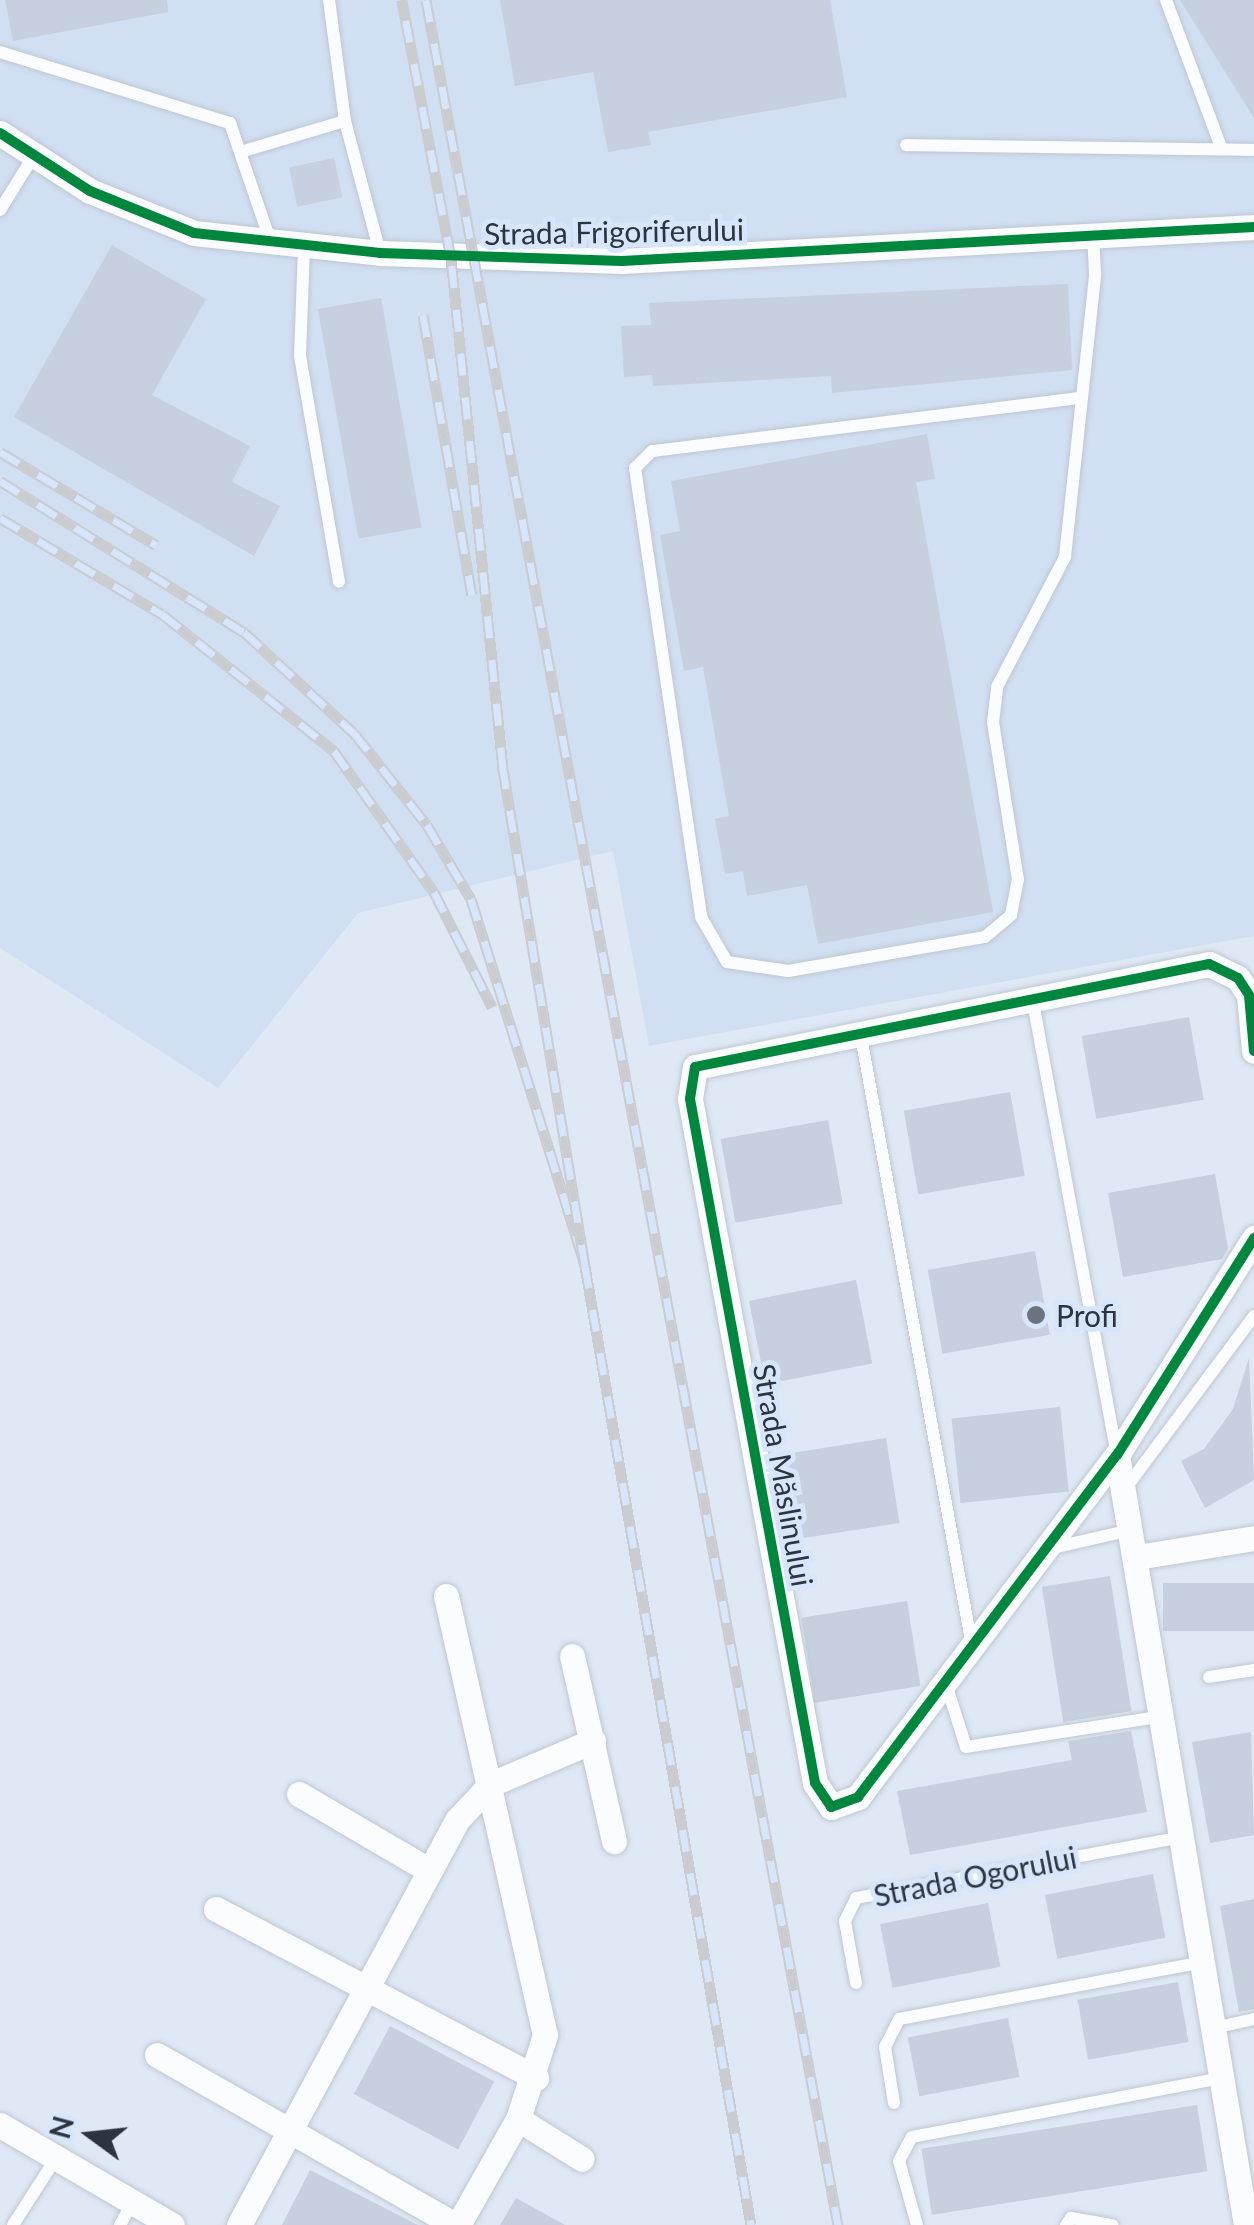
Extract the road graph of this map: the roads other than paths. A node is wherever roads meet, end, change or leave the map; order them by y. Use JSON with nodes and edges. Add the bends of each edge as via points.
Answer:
{"nodes":[{"id":1,"x":329,"y":0,"type":"edge"},
{"id":2,"x":1166,"y":0,"type":"edge"},
{"id":3,"x":0,"y":52,"type":"edge"},
{"id":4,"x":345,"y":121,"type":"junction"},
{"id":5,"x":0,"y":133,"type":"edge"},
{"id":6,"x":906,"y":145,"type":"dead end"},
{"id":7,"x":1221,"y":148,"type":"junction"},
{"id":8,"x":247,"y":150,"type":"junction"},
{"id":9,"x":1254,"y":150,"type":"edge"},
{"id":10,"x":33,"y":157,"type":"junction"},
{"id":11,"x":0,"y":210,"type":"edge"},
{"id":12,"x":1254,"y":227,"type":"edge"},
{"id":13,"x":1093,"y":234,"type":"junction"},
{"id":14,"x":271,"y":242,"type":"junction"},
{"id":15,"x":304,"y":246,"type":"junction"},
{"id":16,"x":380,"y":253,"type":"junction"},
{"id":17,"x":1079,"y":398,"type":"junction"},
{"id":18,"x":339,"y":582,"type":"dead end"},
{"id":19,"x":1032,"y":995,"type":"junction"},
{"id":20,"x":859,"y":1029,"type":"junction"},
{"id":21,"x":1254,"y":1051,"type":"edge"},
{"id":22,"x":1254,"y":1238,"type":"edge"},
{"id":23,"x":1246,"y":1270,"type":"edge"},
{"id":24,"x":1254,"y":1316,"type":"edge"},
{"id":25,"x":1117,"y":1456,"type":"junction"},
{"id":26,"x":1124,"y":1491,"type":"junction"},
{"id":27,"x":1131,"y":1530,"type":"junction"},
{"id":28,"x":1254,"y":1538,"type":"edge"},
{"id":29,"x":1045,"y":1550,"type":"junction"},
{"id":30,"x":1136,"y":1557,"type":"junction"},
{"id":31,"x":446,"y":1596,"type":"dead end"},
{"id":32,"x":972,"y":1646,"type":"junction"},
{"id":33,"x":572,"y":1656,"type":"dead end"},
{"id":34,"x":1254,"y":1670,"type":"edge"},
{"id":35,"x":1209,"y":1677,"type":"dead end"},
{"id":36,"x":945,"y":1682,"type":"junction"},
{"id":37,"x":1162,"y":1716,"type":"junction"},
{"id":38,"x":593,"y":1740,"type":"junction"},
{"id":39,"x":490,"y":1784,"type":"junction"},
{"id":40,"x":300,"y":1794,"type":"dead end"},
{"id":41,"x":1182,"y":1837,"type":"junction"},
{"id":42,"x":614,"y":1841,"type":"dead end"},
{"id":43,"x":425,"y":1868,"type":"junction"},
{"id":44,"x":216,"y":1909,"type":"dead end"},
{"id":45,"x":1202,"y":1962,"type":"junction"},
{"id":46,"x":856,"y":1983,"type":"dead end"},
{"id":47,"x":363,"y":1988,"type":"junction"},
{"id":48,"x":1254,"y":2019,"type":"edge"},
{"id":49,"x":1214,"y":2028,"type":"junction"},
{"id":50,"x":157,"y":2056,"type":"dead end"},
{"id":51,"x":536,"y":2078,"type":"junction"},
{"id":52,"x":1222,"y":2078,"type":"junction"},
{"id":53,"x":894,"y":2103,"type":"dead end"},
{"id":54,"x":518,"y":2119,"type":"junction"},
{"id":55,"x":0,"y":2126,"type":"edge"},
{"id":56,"x":290,"y":2129,"type":"junction"},
{"id":57,"x":56,"y":2158,"type":"junction"},
{"id":58,"x":582,"y":2159,"type":"dead end"},
{"id":59,"x":1245,"y":2170,"type":"edge"},
{"id":60,"x":127,"y":2214,"type":"edge"},
{"id":61,"x":13,"y":2225,"type":"edge"},
{"id":62,"x":172,"y":2225,"type":"edge"},
{"id":63,"x":239,"y":2225,"type":"edge"},
{"id":64,"x":457,"y":2225,"type":"edge"},
{"id":65,"x":917,"y":2225,"type":"edge"},
{"id":66,"x":1066,"y":2225,"type":"edge"},
{"id":67,"x":1112,"y":2225,"type":"edge"},
{"id":68,"x":1246,"y":2225,"type":"edge"}],
"edges":[{"from":1,"to":4,"type":"lane"},
{"from":2,"to":7,"type":"lane"},
{"from":3,"to":8,"type":"lane","via":[[206,111],[230,123]]},
{"from":4,"to":8,"type":"lane"},
{"from":4,"to":16,"type":"lane"},
{"from":5,"to":10,"type":"street","name":"Strada Frigoriferului"},
{"from":6,"to":7,"type":"lane"},
{"from":7,"to":9,"type":"lane"},
{"from":8,"to":14,"type":"lane"},
{"from":10,"to":11,"type":"lane"},
{"from":10,"to":14,"type":"street","name":"Strada Frigoriferului","via":[[143,216]]},
{"from":12,"to":13,"type":"street","name":"Strada Frigoriferului"},
{"from":13,"to":16,"type":"street","name":"Strada Frigoriferului","via":[[622,262]]},
{"from":13,"to":17,"type":"lane"},
{"from":14,"to":15,"type":"street","name":"Strada Frigoriferului"},
{"from":15,"to":16,"type":"street","name":"Strada Frigoriferului"},
{"from":15,"to":18,"type":"lane","via":[[300,356]]},
{"from":17,"to":17,"type":"lane","via":[[1064,557],[997,688],[994,722],[1018,880],[1011,915],[986,937],[788,971],[727,962],[701,918],[634,468],[652,451]]},
{"from":19,"to":20,"type":"street","name":"Strada Măslinului"},
{"from":19,"to":21,"type":"street","name":"Strada Măslinului","via":[[1224,967],[1249,995]]},
{"from":19,"to":25,"type":"lane"},
{"from":20,"to":32,"type":"lane"},
{"from":20,"to":36,"type":"street","name":"Strada Măslinului","via":[[708,1058],[689,1081],[690,1100],[818,1797],[830,1807],[858,1797]]},
{"from":22,"to":23,"type":"street","name":"Strada Măslinului"},
{"from":23,"to":25,"type":"street","name":"Strada Măslinului"},
{"from":24,"to":26,"type":"lane"},
{"from":25,"to":26,"type":"street"},
{"from":25,"to":29,"type":"street","name":"Strada Măslinului"},
{"from":26,"to":27,"type":"street"},
{"from":27,"to":29,"type":"lane"},
{"from":27,"to":30,"type":"street"},
{"from":28,"to":30,"type":"street"},
{"from":29,"to":32,"type":"street","name":"Strada Măslinului"},
{"from":30,"to":37,"type":"street"},
{"from":31,"to":39,"type":"street"},
{"from":32,"to":36,"type":"street","name":"Strada Măslinului"},
{"from":33,"to":38,"type":"street"},
{"from":34,"to":35,"type":"lane"},
{"from":36,"to":37,"type":"lane","via":[[966,1747]]},
{"from":37,"to":41,"type":"street"},
{"from":38,"to":39,"type":"street"},
{"from":38,"to":42,"type":"street"},
{"from":39,"to":43,"type":"street"},
{"from":39,"to":51,"type":"street","via":[[545,2035]]},
{"from":40,"to":43,"type":"street"},
{"from":41,"to":45,"type":"street"},
{"from":41,"to":46,"type":"lane","name":"Strada Ogorului","via":[[856,1898],[846,1922]]},
{"from":43,"to":47,"type":"street"},
{"from":44,"to":47,"type":"street"},
{"from":45,"to":49,"type":"street"},
{"from":45,"to":53,"type":"lane","via":[[899,2019],[885,2047]]},
{"from":47,"to":51,"type":"street"},
{"from":47,"to":56,"type":"street"},
{"from":48,"to":49,"type":"lane"},
{"from":49,"to":52,"type":"street"},
{"from":50,"to":56,"type":"street"},
{"from":51,"to":54,"type":"street"},
{"from":52,"to":59,"type":"street"},
{"from":52,"to":65,"type":"lane","via":[[912,2137],[899,2161]]},
{"from":54,"to":58,"type":"street"},
{"from":54,"to":64,"type":"street"},
{"from":55,"to":57,"type":"street"},
{"from":56,"to":63,"type":"street"},
{"from":56,"to":64,"type":"street"},
{"from":57,"to":60,"type":"street"},
{"from":57,"to":61,"type":"lane"},
{"from":59,"to":68,"type":"street"},
{"from":60,"to":62,"type":"street"},
{"from":66,"to":67,"type":"lane","via":[[1071,2218]]}]}
